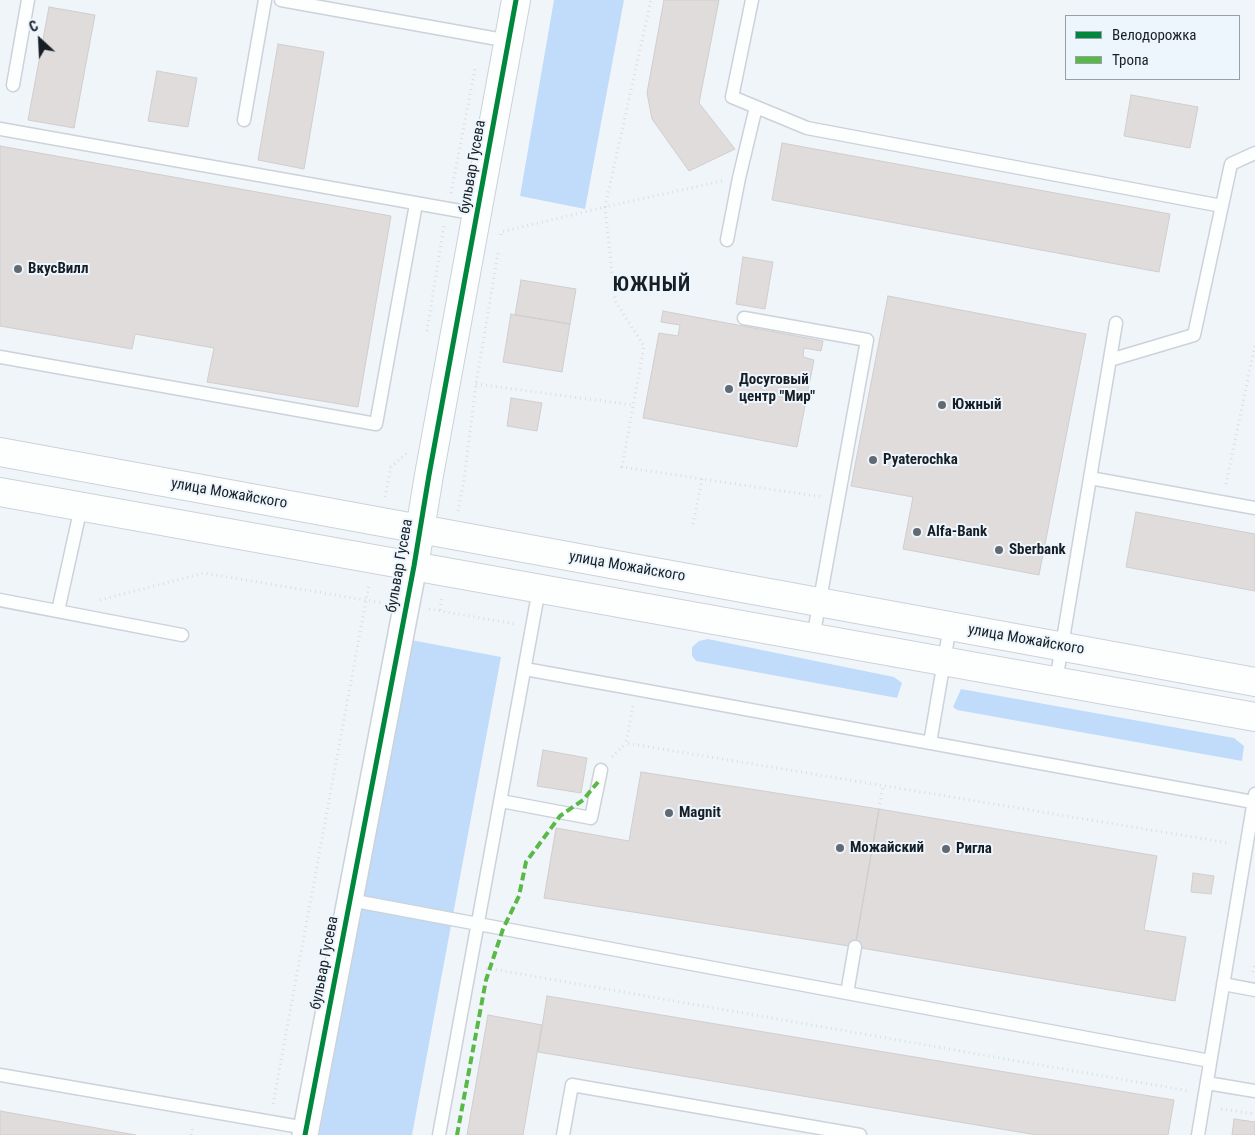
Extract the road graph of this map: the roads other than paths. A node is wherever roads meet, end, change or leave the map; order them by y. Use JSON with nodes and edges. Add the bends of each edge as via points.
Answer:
{"nodes":[{"id":1,"x":28,"y":0,"type":"edge"},
{"id":2,"x":265,"y":0,"type":"edge"},
{"id":3,"x":281,"y":0,"type":"edge"},
{"id":4,"x":516,"y":0,"type":"edge"},
{"id":5,"x":752,"y":0,"type":"edge"},
{"id":6,"x":509,"y":41,"type":"junction"},
{"id":7,"x":13,"y":85,"type":"dead end"},
{"id":8,"x":756,"y":107,"type":"junction"},
{"id":9,"x":244,"y":120,"type":"dead end"},
{"id":10,"x":0,"y":129,"type":"edge"},
{"id":11,"x":1255,"y":152,"type":"edge"},
{"id":12,"x":416,"y":204,"type":"junction"},
{"id":13,"x":1222,"y":206,"type":"junction"},
{"id":14,"x":477,"y":214,"type":"junction"},
{"id":15,"x":727,"y":240,"type":"dead end"},
{"id":16,"x":744,"y":318,"type":"dead end"},
{"id":17,"x":1116,"y":323,"type":"dead end"},
{"id":18,"x":0,"y":357,"type":"edge"},
{"id":19,"x":1110,"y":360,"type":"junction"},
{"id":20,"x":0,"y":452,"type":"edge"},
{"id":21,"x":1090,"y":478,"type":"junction"},
{"id":22,"x":0,"y":492,"type":"edge"},
{"id":23,"x":81,"y":507,"type":"junction"},
{"id":24,"x":1255,"y":508,"type":"edge"},
{"id":25,"x":419,"y":529,"type":"junction"},
{"id":26,"x":414,"y":566,"type":"junction"},
{"id":27,"x":539,"y":589,"type":"junction"},
{"id":28,"x":0,"y":600,"type":"edge"},
{"id":29,"x":819,"y":602,"type":"junction"},
{"id":30,"x":58,"y":611,"type":"junction"},
{"id":31,"x":950,"y":626,"type":"junction"},
{"id":32,"x":182,"y":635,"type":"dead end"},
{"id":33,"x":813,"y":638,"type":"junction"},
{"id":34,"x":1062,"y":646,"type":"junction"},
{"id":35,"x":944,"y":661,"type":"junction"},
{"id":36,"x":525,"y":669,"type":"junction"},
{"id":37,"x":1056,"y":682,"type":"junction"},
{"id":38,"x":1255,"y":682,"type":"edge"},
{"id":39,"x":1255,"y":717,"type":"edge"},
{"id":40,"x":930,"y":743,"type":"junction"},
{"id":41,"x":600,"y":770,"type":"dead end"},
{"id":42,"x":1254,"y":798,"type":"edge"},
{"id":43,"x":501,"y":801,"type":"junction"},
{"id":44,"x":350,"y":900,"type":"junction"},
{"id":45,"x":478,"y":924,"type":"junction"},
{"id":46,"x":855,"y":947,"type":"dead end"},
{"id":47,"x":1223,"y":984,"type":"junction"},
{"id":48,"x":1255,"y":990,"type":"edge"},
{"id":49,"x":847,"y":993,"type":"junction"},
{"id":50,"x":1210,"y":1061,"type":"junction"},
{"id":51,"x":0,"y":1075,"type":"edge"},
{"id":52,"x":1255,"y":1091,"type":"edge"},
{"id":53,"x":1205,"y":1094,"type":"junction"},
{"id":54,"x":306,"y":1132,"type":"edge"},
{"id":55,"x":439,"y":1135,"type":"edge"},
{"id":56,"x":563,"y":1135,"type":"edge"},
{"id":57,"x":860,"y":1135,"type":"edge"},
{"id":58,"x":1198,"y":1135,"type":"edge"}],
"edges":[{"from":1,"to":7,"type":"lane"},
{"from":2,"to":9,"type":"lane"},
{"from":3,"to":6,"type":"lane"},
{"from":4,"to":6,"type":"main road","name":"бульвар Гусева"},
{"from":5,"to":8,"type":"lane","via":[[732,97]]},
{"from":6,"to":14,"type":"main road","name":"бульвар Гусева"},
{"from":8,"to":13,"type":"lane","via":[[807,128]]},
{"from":8,"to":15,"type":"lane"},
{"from":10,"to":12,"type":"lane"},
{"from":11,"to":13,"type":"lane","via":[[1231,164]]},
{"from":12,"to":14,"type":"lane"},
{"from":12,"to":18,"type":"lane","via":[[376,424]]},
{"from":13,"to":19,"type":"lane","via":[[1194,335]]},
{"from":14,"to":25,"type":"main road","name":"бульвар Гусева"},
{"from":16,"to":29,"type":"lane","via":[[867,340]]},
{"from":17,"to":19,"type":"lane"},
{"from":19,"to":21,"type":"lane"},
{"from":20,"to":25,"type":"main road","name":"улица Можайского"},
{"from":21,"to":24,"type":"lane"},
{"from":21,"to":34,"type":"lane"},
{"from":22,"to":23,"type":"main road"},
{"from":23,"to":26,"type":"main road"},
{"from":23,"to":30,"type":"lane"},
{"from":25,"to":26,"type":"main road","name":"бульвар Гусева"},
{"from":25,"to":29,"type":"main road","name":"улица Можайского"},
{"from":26,"to":27,"type":"main road"},
{"from":26,"to":44,"type":"street","name":"бульвар Гусева"},
{"from":27,"to":33,"type":"main road"},
{"from":27,"to":36,"type":"lane"},
{"from":28,"to":30,"type":"lane"},
{"from":29,"to":31,"type":"main road","name":"улица Можайского"},
{"from":29,"to":33,"type":"lane"},
{"from":30,"to":32,"type":"lane"},
{"from":31,"to":34,"type":"main road","name":"улица Можайского"},
{"from":31,"to":35,"type":"lane"},
{"from":33,"to":35,"type":"main road"},
{"from":34,"to":37,"type":"lane"},
{"from":34,"to":38,"type":"main road","name":"улица Можайского"},
{"from":35,"to":37,"type":"main road"},
{"from":35,"to":40,"type":"lane"},
{"from":36,"to":40,"type":"lane"},
{"from":36,"to":43,"type":"lane"},
{"from":37,"to":39,"type":"main road"},
{"from":40,"to":42,"type":"lane"},
{"from":41,"to":43,"type":"lane","via":[[591,818]]},
{"from":42,"to":47,"type":"lane"},
{"from":43,"to":45,"type":"lane"},
{"from":44,"to":45,"type":"lane"},
{"from":44,"to":54,"type":"street","name":"бульвар Гусева"},
{"from":45,"to":49,"type":"lane"},
{"from":45,"to":55,"type":"lane"},
{"from":46,"to":49,"type":"lane"},
{"from":47,"to":48,"type":"lane"},
{"from":47,"to":50,"type":"lane"},
{"from":49,"to":50,"type":"lane"},
{"from":50,"to":53,"type":"lane"},
{"from":51,"to":54,"type":"lane","via":[[270,1122]]},
{"from":52,"to":53,"type":"lane"},
{"from":53,"to":58,"type":"lane"},
{"from":56,"to":57,"type":"lane","via":[[572,1085]]}]}
